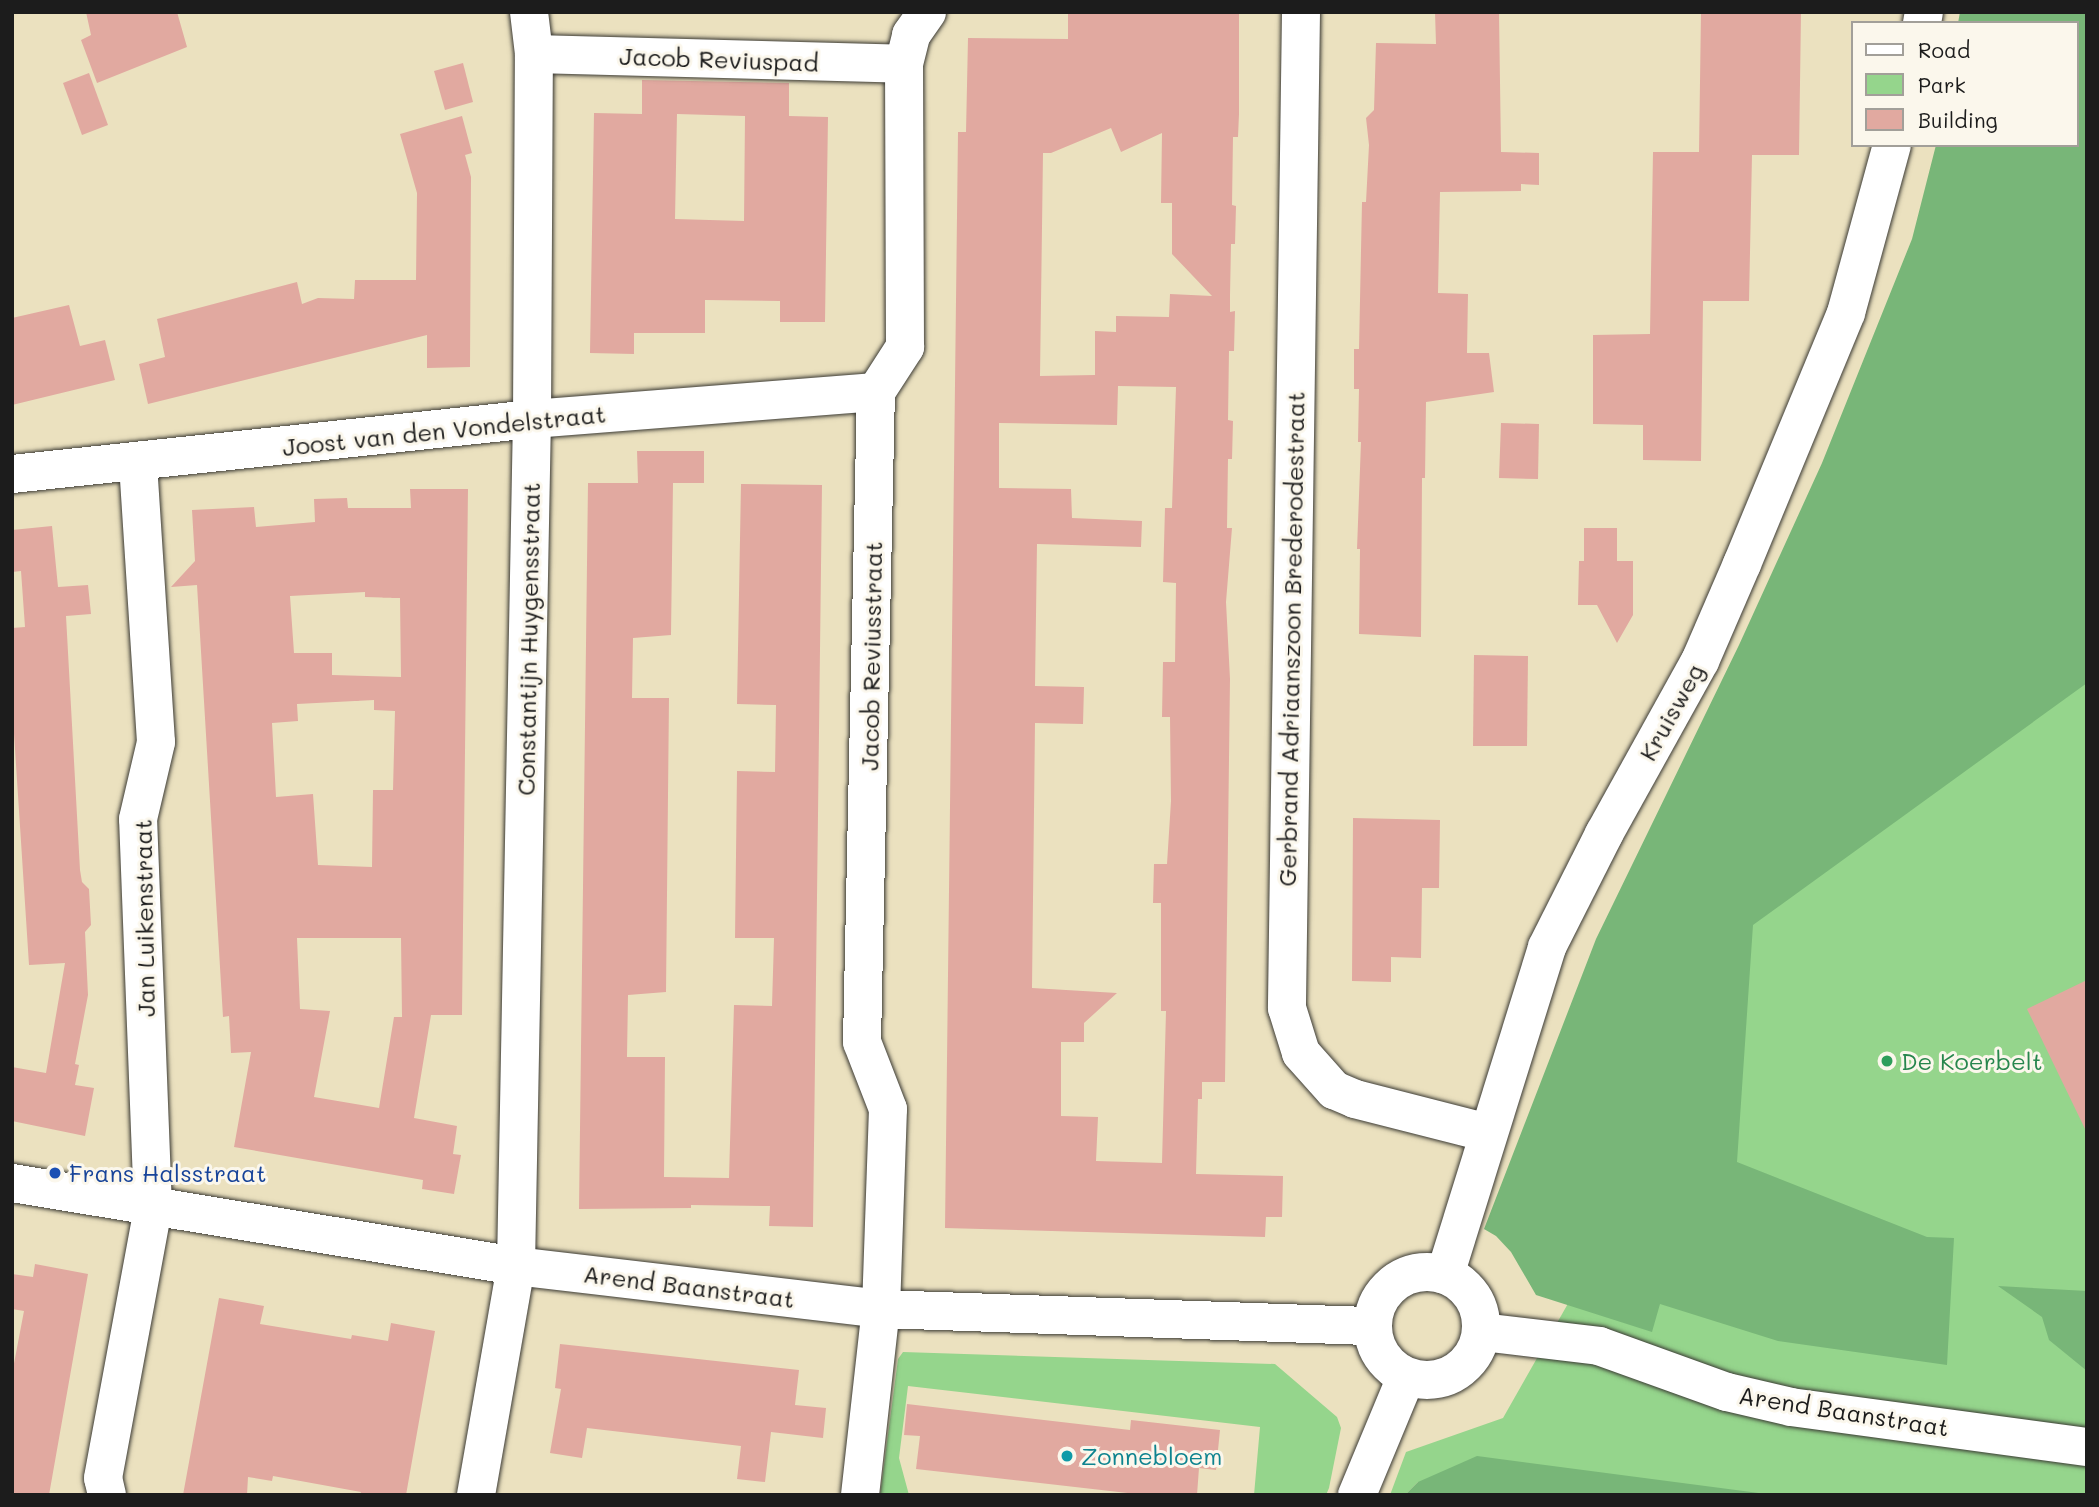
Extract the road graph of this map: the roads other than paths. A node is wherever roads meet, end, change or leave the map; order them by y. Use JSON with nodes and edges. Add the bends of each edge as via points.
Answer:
{"nodes":[{"id":1,"x":529,"y":12,"type":"edge"},
{"id":2,"x":927,"y":12,"type":"edge"},
{"id":3,"x":1301,"y":12,"type":"edge"},
{"id":4,"x":534,"y":54,"type":"junction"},
{"id":5,"x":904,"y":65,"type":"junction"},
{"id":6,"x":1891,"y":147,"type":"edge"},
{"id":7,"x":876,"y":392,"type":"junction"},
{"id":8,"x":532,"y":419,"type":"junction"},
{"id":9,"x":138,"y":462,"type":"junction"},
{"id":10,"x":12,"y":474,"type":"edge"},
{"id":11,"x":1488,"y":1133,"type":"junction"},
{"id":12,"x":12,"y":1183,"type":"edge"},
{"id":13,"x":153,"y":1208,"type":"junction"},
{"id":14,"x":516,"y":1266,"type":"junction"},
{"id":15,"x":1446,"y":1275,"type":"junction"},
{"id":16,"x":881,"y":1309,"type":"junction"},
{"id":17,"x":1373,"y":1326,"type":"junction"},
{"id":18,"x":1482,"y":1332,"type":"junction"},
{"id":19,"x":1406,"y":1377,"type":"junction"},
{"id":20,"x":2087,"y":1447,"type":"edge"},
{"id":21,"x":107,"y":1495,"type":"edge"},
{"id":22,"x":475,"y":1495,"type":"edge"},
{"id":23,"x":860,"y":1495,"type":"edge"},
{"id":24,"x":1357,"y":1495,"type":"edge"}],
"edges":[{"from":1,"to":4,"type":"street","name":"Constantijn Huygensstraat"},
{"from":2,"to":5,"type":"street","via":[[911,35]]},
{"from":3,"to":11,"type":"street","name":"Gerbrand Adriaanszoon Brederodestraat","via":[[1287,1008],[1301,1053],[1334,1090]]},
{"from":4,"to":5,"type":"street","name":"Jacob Reviuspad"},
{"from":4,"to":8,"type":"street","name":"Constantijn Huygensstraat"},
{"from":5,"to":7,"type":"street","via":[[905,347]]},
{"from":6,"to":11,"type":"street","name":"Kruisweg","via":[[1846,313],[1820,378],[1700,661],[1558,921]]},
{"from":7,"to":8,"type":"street","name":"Joost van den Vondelstraat"},
{"from":7,"to":16,"type":"street","name":"Jacob Reviusstraat","via":[[862,1042],[888,1109]]},
{"from":8,"to":9,"type":"street","name":"Joost van den Vondelstraat"},
{"from":8,"to":14,"type":"street","name":"Constantijn Huygensstraat"},
{"from":9,"to":10,"type":"street","name":"Joost van den Vondelstraat"},
{"from":9,"to":13,"type":"street","name":"Jan Luikenstraat","via":[[156,742],[138,819]]},
{"from":11,"to":15,"type":"street","name":"Kruisweg"},
{"from":12,"to":13,"type":"street","name":"Arend Baanstraat"},
{"from":13,"to":14,"type":"street","name":"Arend Baanstraat"},
{"from":13,"to":21,"type":"street","name":"Jan Luikenstraat","via":[[103,1478]]},
{"from":14,"to":16,"type":"street","name":"Arend Baanstraat"},
{"from":14,"to":22,"type":"street","name":"Constantijn Huygensstraat"},
{"from":15,"to":17,"type":"street","via":[[1426,1272],[1405,1277],[1388,1288],[1377,1306]]},
{"from":15,"to":18,"type":"street","via":[[1470,1293]]},
{"from":16,"to":17,"type":"street","name":"Arend Baanstraat"},
{"from":16,"to":23,"type":"street","name":"Jacob Reviusstraat"},
{"from":17,"to":19,"type":"street","via":[[1377,1347],[1388,1365]]},
{"from":18,"to":19,"type":"street","via":[[1474,1354],[1461,1369],[1425,1381]]},
{"from":18,"to":20,"type":"street","name":"Arend Baanstraat","via":[[1599,1346],[1727,1392],[1791,1407]]},
{"from":19,"to":24,"type":"street"}]}
